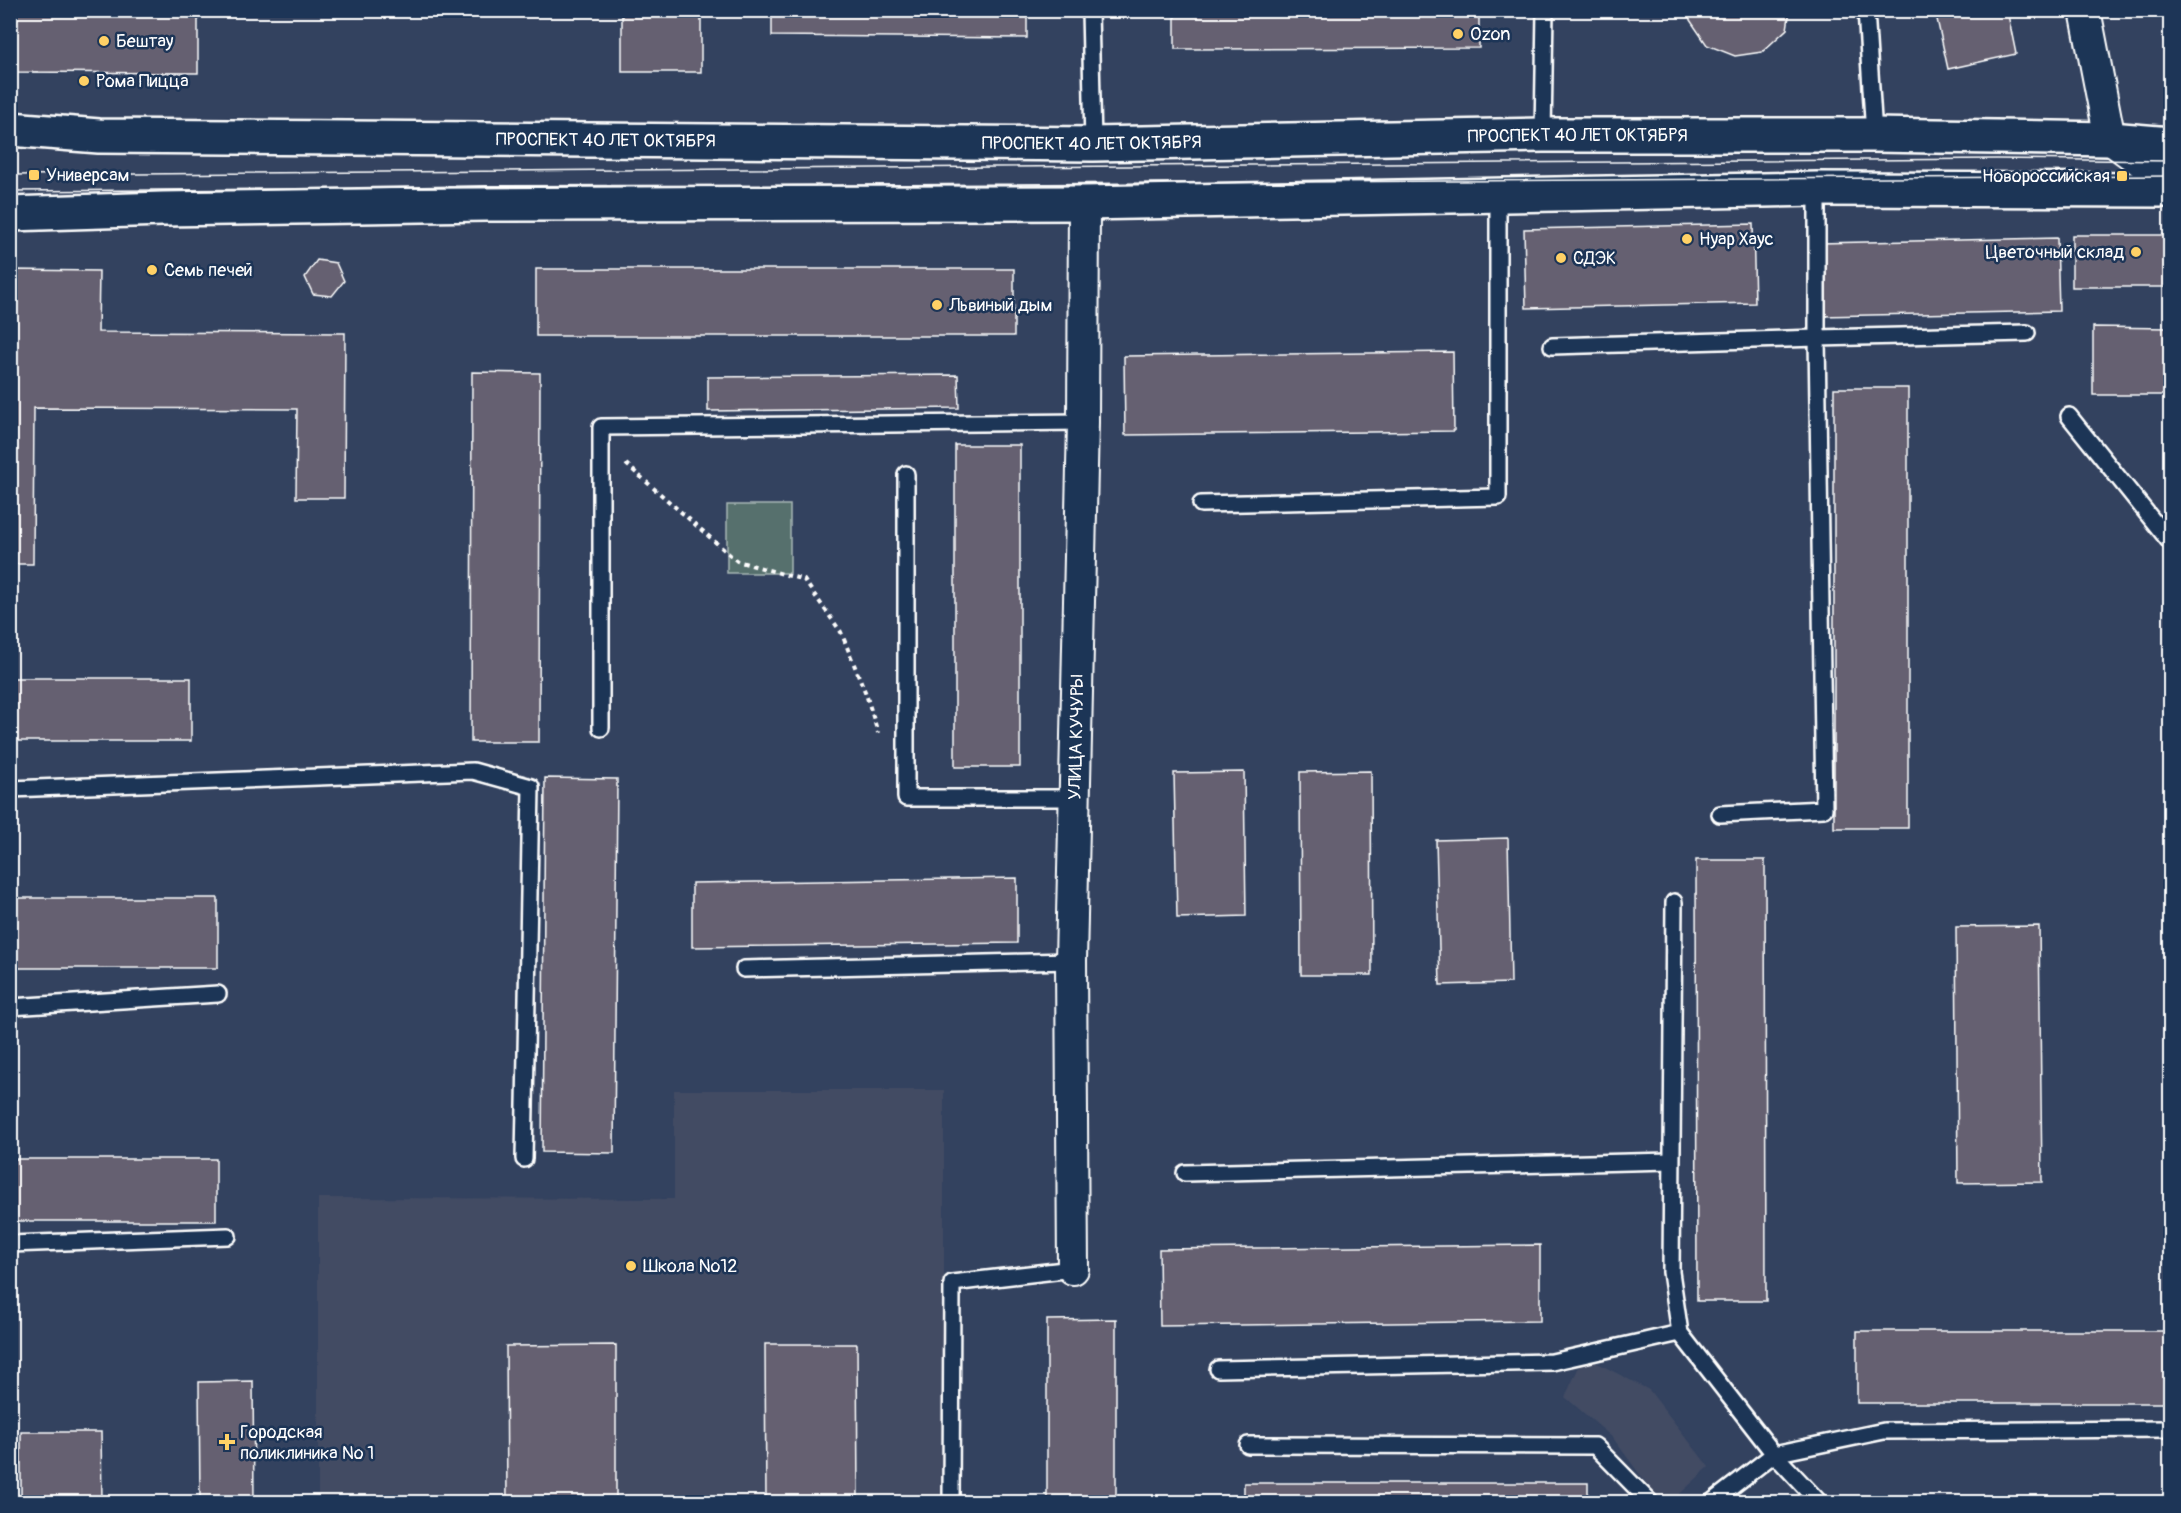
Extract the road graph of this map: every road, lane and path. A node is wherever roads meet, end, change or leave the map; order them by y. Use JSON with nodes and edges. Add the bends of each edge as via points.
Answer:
{"nodes":[{"id":1,"x":1090,"y":10,"type":"edge"},
{"id":2,"x":1545,"y":10,"type":"edge"},
{"id":3,"x":1866,"y":10,"type":"edge"},
{"id":4,"x":2085,"y":10,"type":"edge"},
{"id":5,"x":10,"y":129,"type":"edge"},
{"id":6,"x":1543,"y":135,"type":"junction"},
{"id":7,"x":1874,"y":135,"type":"junction"},
{"id":8,"x":2110,"y":139,"type":"junction"},
{"id":9,"x":1093,"y":144,"type":"junction"},
{"id":10,"x":2170,"y":144,"type":"edge"},
{"id":11,"x":2170,"y":182,"type":"edge"},
{"id":12,"x":1816,"y":189,"type":"junction"},
{"id":13,"x":2170,"y":190,"type":"edge"},
{"id":14,"x":1498,"y":196,"type":"junction"},
{"id":15,"x":1084,"y":203,"type":"junction"},
{"id":16,"x":10,"y":214,"type":"edge"},
{"id":17,"x":2027,"y":333,"type":"dead end"},
{"id":18,"x":1816,"y":338,"type":"junction"},
{"id":19,"x":1552,"y":346,"type":"dead end"},
{"id":20,"x":2069,"y":416,"type":"dead end"},
{"id":21,"x":1083,"y":422,"type":"junction"},
{"id":22,"x":601,"y":441,"type":"junction"},
{"id":23,"x":906,"y":474,"type":"dead end"},
{"id":24,"x":1201,"y":504,"type":"dead end"},
{"id":25,"x":2170,"y":542,"type":"edge"},
{"id":26,"x":601,"y":728,"type":"dead end"},
{"id":27,"x":879,"y":736,"type":"dead end"},
{"id":28,"x":10,"y":789,"type":"edge"},
{"id":29,"x":1074,"y":798,"type":"junction"},
{"id":30,"x":1720,"y":814,"type":"dead end"},
{"id":31,"x":1674,"y":902,"type":"dead end"},
{"id":32,"x":1071,"y":961,"type":"junction"},
{"id":33,"x":744,"y":969,"type":"dead end"},
{"id":34,"x":218,"y":994,"type":"dead end"},
{"id":35,"x":10,"y":1006,"type":"edge"},
{"id":36,"x":524,"y":1160,"type":"dead end"},
{"id":37,"x":1671,"y":1161,"type":"junction"},
{"id":38,"x":1185,"y":1173,"type":"dead end"},
{"id":39,"x":228,"y":1236,"type":"dead end"},
{"id":40,"x":10,"y":1244,"type":"edge"},
{"id":41,"x":1073,"y":1269,"type":"joint"},
{"id":42,"x":1680,"y":1333,"type":"junction"},
{"id":43,"x":1218,"y":1369,"type":"dead end"},
{"id":44,"x":2170,"y":1429,"type":"edge"},
{"id":45,"x":1248,"y":1445,"type":"dead end"},
{"id":46,"x":1774,"y":1454,"type":"junction"},
{"id":47,"x":951,"y":1503,"type":"edge"},
{"id":48,"x":1650,"y":1503,"type":"edge"},
{"id":49,"x":1712,"y":1503,"type":"edge"},
{"id":50,"x":1819,"y":1503,"type":"edge"}],
"edges":[{"from":1,"to":9,"type":"lane"},
{"from":2,"to":6,"type":"lane"},
{"from":3,"to":7,"type":"lane"},
{"from":4,"to":8,"type":"street"},
{"from":5,"to":9,"type":"street","name":"ПРОСПЕКТ 40 ЛЕТ ОКТЯБРЯ","via":[[99,136]]},
{"from":6,"to":7,"type":"street","name":"ПРОСПЕКТ 40 ЛЕТ ОКТЯБРЯ"},
{"from":6,"to":9,"type":"street","name":"ПРОСПЕКТ 40 ЛЕТ ОКТЯБРЯ"},
{"from":7,"to":8,"type":"street","name":"ПРОСПЕКТ 40 ЛЕТ ОКТЯБРЯ"},
{"from":8,"to":10,"type":"street","name":"ПРОСПЕКТ 40 ЛЕТ ОКТЯБРЯ"},
{"from":8,"to":11,"type":"street"},
{"from":12,"to":13,"type":"street"},
{"from":12,"to":14,"type":"street"},
{"from":12,"to":18,"type":"lane"},
{"from":14,"to":15,"type":"street"},
{"from":14,"to":24,"type":"lane","via":[[1498,497]]},
{"from":15,"to":16,"type":"street","via":[[486,204]]},
{"from":15,"to":21,"type":"street","name":"УЛИЦА КУЧУРЫ"},
{"from":17,"to":18,"type":"lane"},
{"from":18,"to":19,"type":"lane"},
{"from":18,"to":30,"type":"lane","via":[[1824,809]]},
{"from":20,"to":25,"type":"lane"},
{"from":21,"to":22,"type":"lane","via":[[601,427]]},
{"from":21,"to":29,"type":"street","name":"УЛИЦА КУЧУРЫ"},
{"from":22,"to":26,"type":"lane"},
{"from":22,"to":27,"type":"path","via":[[737,561],[804,579],[842,632]]},
{"from":23,"to":29,"type":"lane","via":[[906,798]]},
{"from":28,"to":36,"type":"lane","via":[[473,771],[531,788]]},
{"from":29,"to":32,"type":"street","name":"УЛИЦА КУЧУРЫ"},
{"from":31,"to":37,"type":"lane"},
{"from":32,"to":33,"type":"lane"},
{"from":32,"to":41,"type":"street","name":"УЛИЦА КУЧУРЫ"},
{"from":34,"to":35,"type":"lane"},
{"from":37,"to":38,"type":"lane"},
{"from":37,"to":42,"type":"lane","via":[[1671,1272]]},
{"from":39,"to":40,"type":"lane"},
{"from":41,"to":47,"type":"lane","via":[[952,1283]]},
{"from":42,"to":43,"type":"lane","via":[[1552,1362]]},
{"from":42,"to":46,"type":"lane"},
{"from":44,"to":46,"type":"lane","via":[[1884,1431]]},
{"from":45,"to":48,"type":"lane","via":[[1595,1446]]},
{"from":46,"to":49,"type":"lane"},
{"from":46,"to":50,"type":"lane"}]}
